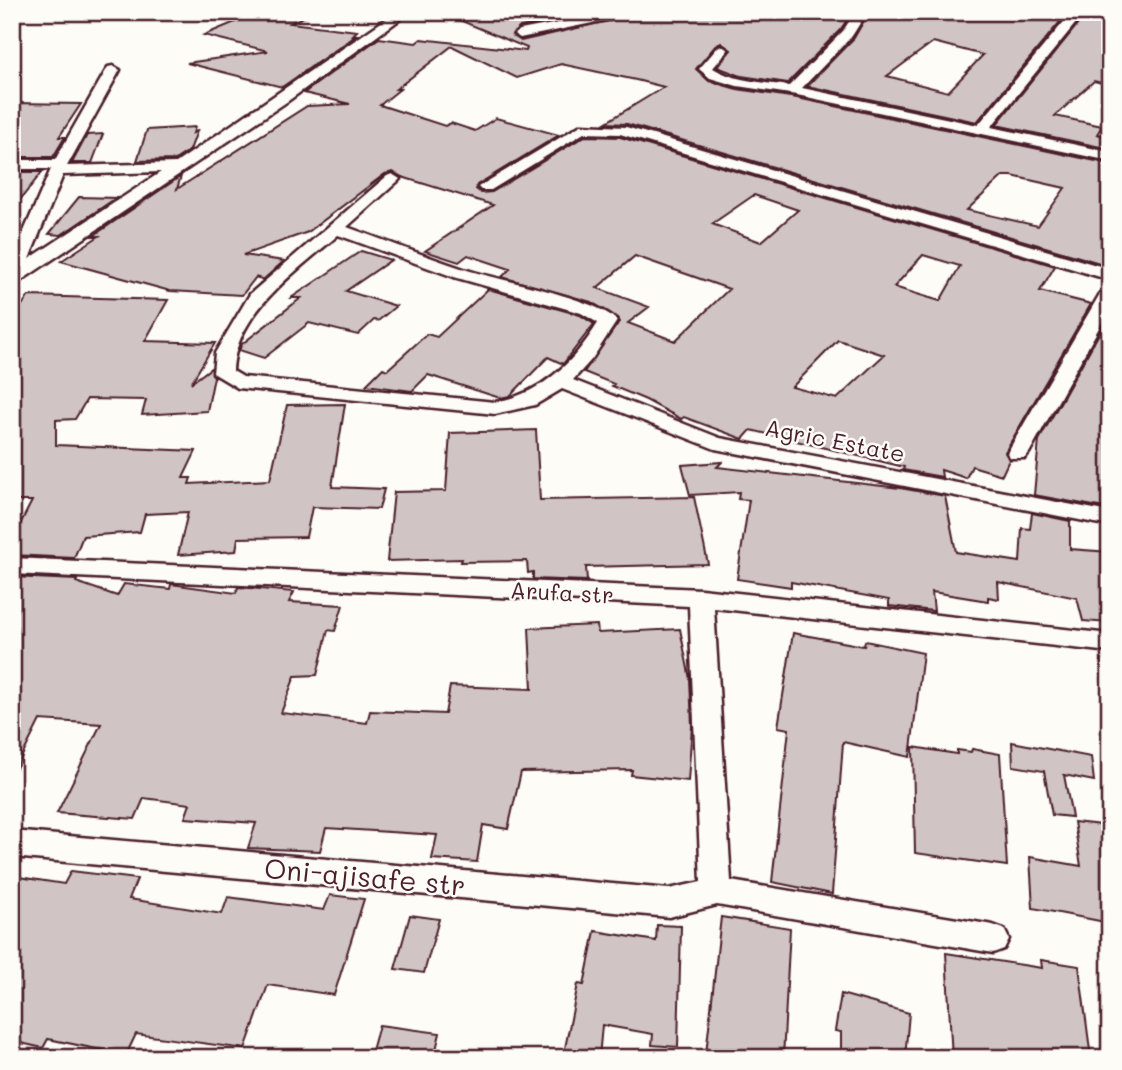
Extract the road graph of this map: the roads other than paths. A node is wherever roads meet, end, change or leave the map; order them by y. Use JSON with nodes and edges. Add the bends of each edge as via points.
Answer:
{"nodes":[{"id":1,"x":404,"y":12,"type":"edge"},
{"id":2,"x":639,"y":12,"type":"edge"},
{"id":3,"x":861,"y":12,"type":"edge"},
{"id":4,"x":1076,"y":15,"type":"dead end"},
{"id":5,"x":520,"y":34,"type":"dead end"},
{"id":6,"x":723,"y":50,"type":"dead end"},
{"id":7,"x":113,"y":70,"type":"dead end"},
{"id":8,"x":792,"y":90,"type":"junction"},
{"id":9,"x":981,"y":130,"type":"junction"},
{"id":10,"x":1110,"y":157,"type":"edge"},
{"id":11,"x":12,"y":164,"type":"edge"},
{"id":12,"x":181,"y":167,"type":"junction"},
{"id":13,"x":59,"y":168,"type":"junction"},
{"id":14,"x":392,"y":179,"type":"dead end"},
{"id":15,"x":486,"y":187,"type":"dead end"},
{"id":16,"x":334,"y":228,"type":"junction"},
{"id":17,"x":1110,"y":275,"type":"edge"},
{"id":18,"x":13,"y":279,"type":"edge"},
{"id":19,"x":1110,"y":292,"type":"edge"},
{"id":20,"x":559,"y":380,"type":"junction"},
{"id":21,"x":1018,"y":453,"type":"dead end"},
{"id":22,"x":1110,"y":519,"type":"edge"},
{"id":23,"x":12,"y":566,"type":"edge"},
{"id":24,"x":701,"y":598,"type":"junction"},
{"id":25,"x":1110,"y":643,"type":"edge"},
{"id":26,"x":12,"y":844,"type":"edge"},
{"id":27,"x":717,"y":892,"type":"junction"},
{"id":28,"x":993,"y":939,"type":"dead end"}],
"edges":[{"from":1,"to":12,"type":"street"},
{"from":2,"to":5,"type":"street"},
{"from":3,"to":8,"type":"street","via":[[848,33]]},
{"from":4,"to":9,"type":"street"},
{"from":6,"to":8,"type":"street","via":[[705,69],[713,75]]},
{"from":7,"to":13,"type":"street"},
{"from":8,"to":9,"type":"street"},
{"from":9,"to":10,"type":"street"},
{"from":11,"to":13,"type":"street"},
{"from":12,"to":13,"type":"street"},
{"from":12,"to":18,"type":"street"},
{"from":13,"to":18,"type":"street"},
{"from":14,"to":16,"type":"street"},
{"from":15,"to":17,"type":"street","via":[[581,129],[621,130]]},
{"from":16,"to":20,"type":"street","via":[[460,273],[587,309],[608,321]]},
{"from":16,"to":20,"type":"street","via":[[256,298],[224,353],[223,373],[238,382],[495,408],[532,400]]},
{"from":19,"to":21,"type":"street"},
{"from":20,"to":22,"type":"street","name":"Agric Estate","via":[[715,443]]},
{"from":23,"to":24,"type":"street","name":"Arufa str"},
{"from":24,"to":25,"type":"street","name":"Arufa str"},
{"from":24,"to":27,"type":"street"},
{"from":26,"to":27,"type":"street","name":"Oni-ajisafe str","via":[[669,903]]},
{"from":27,"to":28,"type":"street","name":"Oni-ajisafe str"}]}
